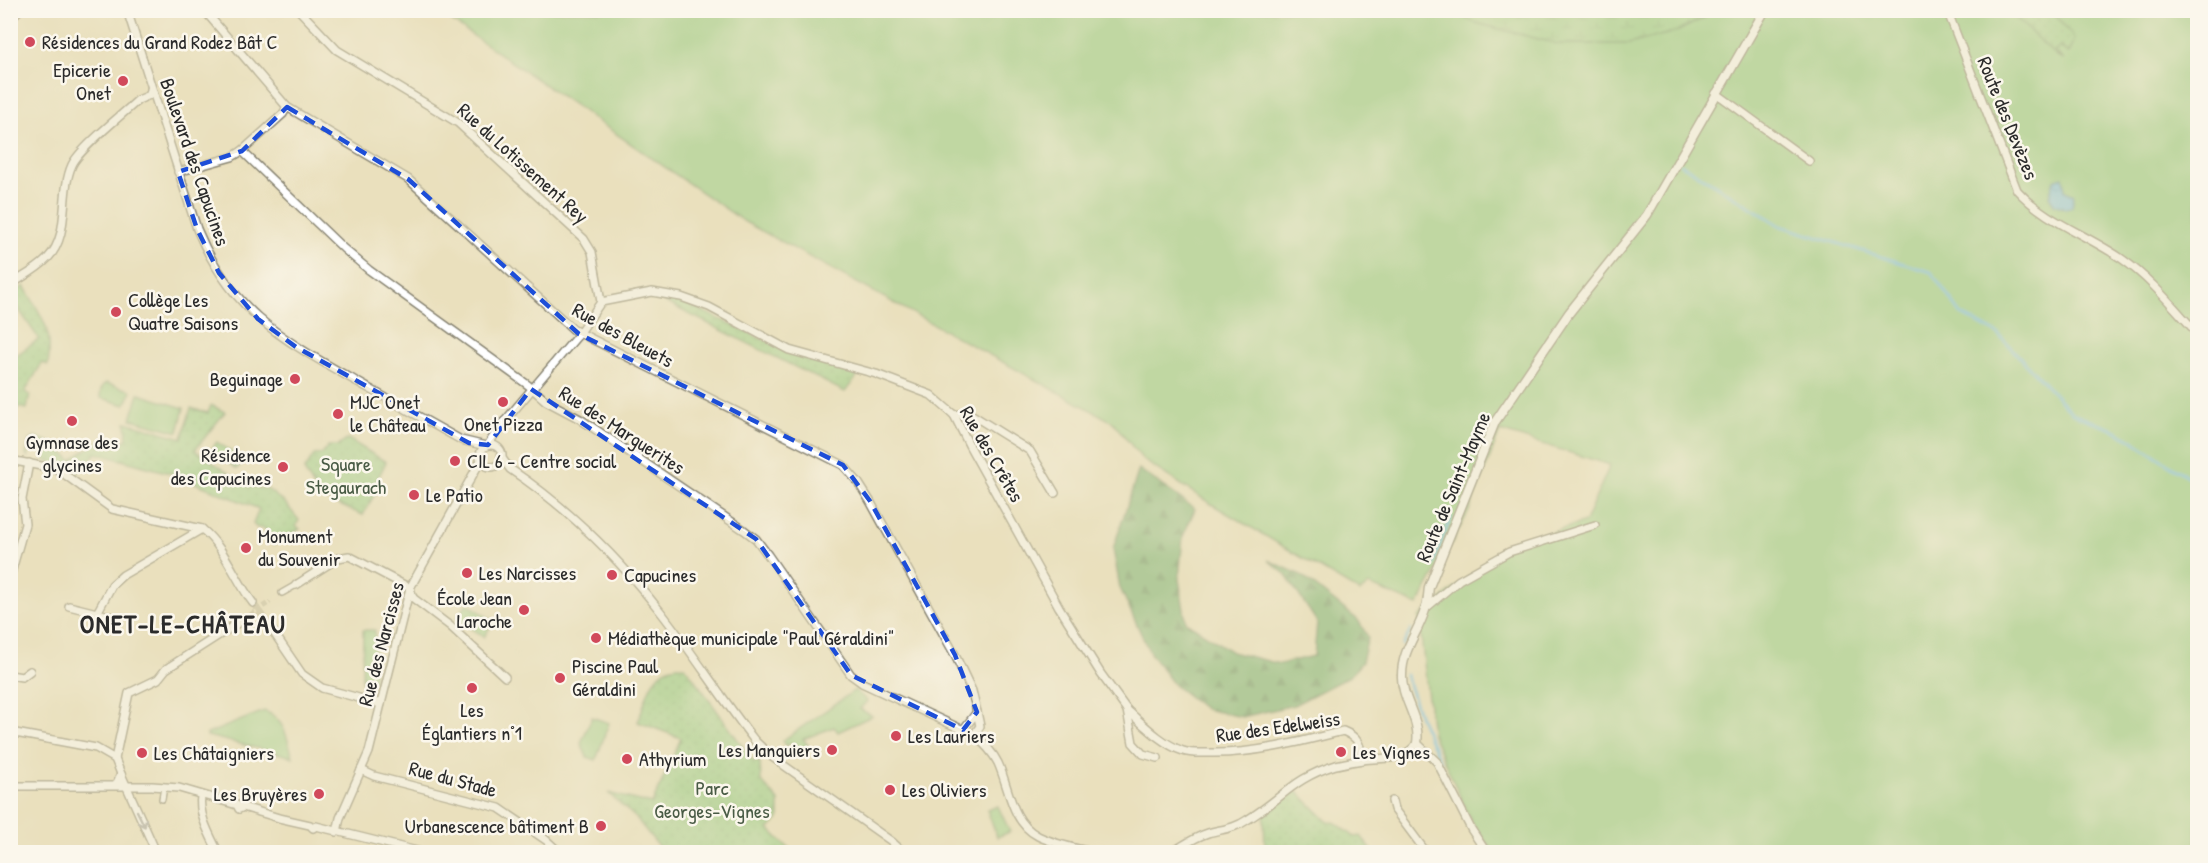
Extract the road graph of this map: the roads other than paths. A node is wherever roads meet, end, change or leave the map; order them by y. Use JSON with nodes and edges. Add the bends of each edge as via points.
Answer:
{"nodes":[{"id":1,"x":18,"y":10,"type":"edge"},
{"id":2,"x":127,"y":10,"type":"edge"},
{"id":3,"x":204,"y":10,"type":"edge"},
{"id":4,"x":299,"y":10,"type":"edge"},
{"id":5,"x":1765,"y":10,"type":"edge"},
{"id":6,"x":1947,"y":10,"type":"edge"},
{"id":7,"x":10,"y":17,"type":"edge"},
{"id":8,"x":151,"y":87,"type":"junction"},
{"id":9,"x":1716,"y":93,"type":"junction"},
{"id":10,"x":287,"y":107,"type":"junction"},
{"id":11,"x":242,"y":151,"type":"junction"},
{"id":12,"x":1809,"y":161,"type":"dead end"},
{"id":13,"x":178,"y":172,"type":"junction"},
{"id":14,"x":10,"y":285,"type":"edge"},
{"id":15,"x":601,"y":302,"type":"junction"},
{"id":16,"x":579,"y":334,"type":"junction"},
{"id":17,"x":2198,"y":334,"type":"edge"},
{"id":18,"x":531,"y":389,"type":"junction"},
{"id":19,"x":954,"y":415,"type":"junction"},
{"id":20,"x":469,"y":443,"type":"junction"},
{"id":21,"x":490,"y":446,"type":"junction"},
{"id":22,"x":501,"y":457,"type":"junction"},
{"id":23,"x":481,"y":459,"type":"junction"},
{"id":24,"x":10,"y":460,"type":"edge"},
{"id":25,"x":29,"y":463,"type":"junction"},
{"id":26,"x":491,"y":466,"type":"junction"},
{"id":27,"x":510,"y":469,"type":"junction"},
{"id":28,"x":476,"y":473,"type":"junction"},
{"id":29,"x":1054,"y":493,"type":"dead end"},
{"id":30,"x":1595,"y":525,"type":"dead end"},
{"id":31,"x":202,"y":529,"type":"junction"},
{"id":32,"x":10,"y":577,"type":"edge"},
{"id":33,"x":296,"y":585,"type":"joint"},
{"id":34,"x":410,"y":588,"type":"junction"},
{"id":35,"x":282,"y":593,"type":"dead end"},
{"id":36,"x":253,"y":603,"type":"tunnel mouth"},
{"id":37,"x":69,"y":606,"type":"dead end"},
{"id":38,"x":1426,"y":608,"type":"junction"},
{"id":39,"x":97,"y":613,"type":"junction"},
{"id":40,"x":113,"y":617,"type":"dead end"},
{"id":41,"x":244,"y":619,"type":"tunnel mouth"},
{"id":42,"x":270,"y":627,"type":"tunnel mouth"},
{"id":43,"x":30,"y":671,"type":"dead end"},
{"id":44,"x":10,"y":675,"type":"edge"},
{"id":45,"x":505,"y":677,"type":"dead end"},
{"id":46,"x":381,"y":704,"type":"junction"},
{"id":47,"x":1127,"y":710,"type":"junction"},
{"id":48,"x":977,"y":712,"type":"junction"},
{"id":49,"x":963,"y":730,"type":"junction"},
{"id":50,"x":1150,"y":730,"type":"joint"},
{"id":51,"x":10,"y":732,"type":"edge"},
{"id":52,"x":974,"y":735,"type":"junction"},
{"id":53,"x":1417,"y":743,"type":"junction"},
{"id":54,"x":1158,"y":758,"type":"dead end"},
{"id":55,"x":115,"y":759,"type":"junction"},
{"id":56,"x":1364,"y":759,"type":"junction"},
{"id":57,"x":361,"y":770,"type":"junction"},
{"id":58,"x":121,"y":774,"type":"junction"},
{"id":59,"x":116,"y":785,"type":"junction"},
{"id":60,"x":126,"y":785,"type":"junction"},
{"id":61,"x":10,"y":786,"type":"edge"},
{"id":62,"x":164,"y":787,"type":"junction"},
{"id":63,"x":201,"y":796,"type":"junction"},
{"id":64,"x":162,"y":799,"type":"dead end"},
{"id":65,"x":1392,"y":801,"type":"dead end"},
{"id":66,"x":337,"y":832,"type":"junction"},
{"id":67,"x":156,"y":852,"type":"edge"},
{"id":68,"x":218,"y":852,"type":"edge"},
{"id":69,"x":421,"y":852,"type":"edge"},
{"id":70,"x":559,"y":852,"type":"edge"},
{"id":71,"x":903,"y":852,"type":"edge"},
{"id":72,"x":1092,"y":852,"type":"edge"},
{"id":73,"x":1172,"y":852,"type":"edge"},
{"id":74,"x":1426,"y":852,"type":"edge"},
{"id":75,"x":1486,"y":852,"type":"edge"}],
"edges":[{"from":1,"to":7,"type":"main road"},
{"from":2,"to":8,"type":"street","name":"Boulevard des Capucines"},
{"from":3,"to":10,"type":"street","name":"Rue des Bleuets"},
{"from":4,"to":15,"type":"street","name":"Rue du Lotissement Rey","via":[[337,50],[458,123],[584,239],[592,252]]},
{"from":5,"to":9,"type":"street","name":"Route de Saint-Mayme"},
{"from":6,"to":17,"type":"street","name":"Route des Devèzes","via":[[2017,190],[2054,221],[2121,258],[2143,275]]},
{"from":8,"to":13,"type":"street","name":"Boulevard des Capucines"},
{"from":8,"to":14,"type":"street","via":[[150,95],[138,100],[75,160],[67,178],[57,245],[48,258]]},
{"from":9,"to":12,"type":"street"},
{"from":9,"to":38,"type":"street","name":"Route de Saint-Mayme","via":[[1647,214],[1569,313],[1495,422],[1429,587]]},
{"from":10,"to":11,"type":"street"},
{"from":10,"to":16,"type":"street","name":"Rue des Bleuets","via":[[408,179]]},
{"from":11,"to":13,"type":"street"},
{"from":11,"to":18,"type":"street","name":"Rue des Marguerites","via":[[369,270]]},
{"from":13,"to":20,"type":"street","name":"Boulevard des Capucines","via":[[212,261],[258,319],[296,347]]},
{"from":15,"to":16,"type":"street"},
{"from":15,"to":19,"type":"street","name":"Rue des Crêtes","via":[[652,292],[681,297],[709,307],[789,350],[876,374],[931,395]]},
{"from":16,"to":18,"type":"street"},
{"from":16,"to":48,"type":"street","name":"Rue des Bleuets","via":[[843,465],[870,501],[955,655]]},
{"from":18,"to":21,"type":"street"},
{"from":18,"to":49,"type":"street","name":"Rue des Marguerites","via":[[756,539],[851,675]]},
{"from":19,"to":29,"type":"street","via":[[969,413],[1030,451]]},
{"from":19,"to":47,"type":"street","name":"Rue des Crêtes","via":[[1059,607]]},
{"from":20,"to":21,"type":"street","name":"Boulevard des Capucines"},
{"from":20,"to":23,"type":"street","name":"Boulevard des Capucines"},
{"from":21,"to":22,"type":"street","via":[[501,452]]},
{"from":21,"to":23,"type":"street","via":[[482,450]]},
{"from":22,"to":26,"type":"street"},
{"from":22,"to":27,"type":"street"},
{"from":23,"to":26,"type":"street"},
{"from":23,"to":28,"type":"street","name":"Rue des Narcisses"},
{"from":24,"to":25,"type":"street"},
{"from":25,"to":31,"type":"street","via":[[57,469],[112,509]]},
{"from":25,"to":32,"type":"street","via":[[22,500],[25,524]]},
{"from":26,"to":27,"type":"street"},
{"from":26,"to":28,"type":"street","name":"Rue des Narcisses"},
{"from":27,"to":71,"type":"street","via":[[580,526],[628,573],[755,741]]},
{"from":28,"to":34,"type":"street","name":"Rue des Narcisses","via":[[465,486]]},
{"from":30,"to":38,"type":"street","via":[[1509,552],[1459,580]]},
{"from":31,"to":36,"type":"street","via":[[213,538]]},
{"from":31,"to":39,"type":"street","via":[[123,575],[112,585]]},
{"from":33,"to":34,"type":"street","via":[[338,558],[350,556]]},
{"from":33,"to":35,"type":"street"},
{"from":34,"to":45,"type":"street","via":[[413,598]]},
{"from":34,"to":46,"type":"street","name":"Rue des Narcisses"},
{"from":37,"to":39,"type":"street"},
{"from":38,"to":53,"type":"street","name":"Route de Saint-Mayme","via":[[1407,648],[1401,675],[1419,732]]},
{"from":39,"to":40,"type":"street"},
{"from":41,"to":55,"type":"street","via":[[166,669],[158,679],[129,693]]},
{"from":42,"to":46,"type":"street","via":[[302,674],[322,688]]},
{"from":43,"to":44,"type":"street","via":[[21,678]]},
{"from":46,"to":57,"type":"street","name":"Rue des Narcisses"},
{"from":47,"to":50,"type":"street","name":"Rue des Crêtes"},
{"from":47,"to":54,"type":"street","name":"Rue des Crêtes","via":[[1132,743],[1143,754]]},
{"from":48,"to":49,"type":"street"},
{"from":48,"to":52,"type":"street","name":"Rue des Bleuets","via":[[980,726]]},
{"from":49,"to":52,"type":"street","name":"Rue des Marguerites"},
{"from":50,"to":56,"type":"street","name":"Rue des Edelweiss","via":[[1189,753],[1263,749],[1342,731],[1359,742]]},
{"from":51,"to":55,"type":"street","via":[[96,748]]},
{"from":52,"to":72,"type":"street","via":[[997,762],[1013,807],[1025,825],[1036,835]]},
{"from":53,"to":56,"type":"street","via":[[1399,757]]},
{"from":53,"to":75,"type":"street","via":[[1437,762]]},
{"from":55,"to":58,"type":"street"},
{"from":56,"to":73,"type":"street","via":[[1312,773],[1248,820],[1194,838]]},
{"from":57,"to":66,"type":"street","name":"Rue des Narcisses"},
{"from":57,"to":70,"type":"street","name":"Rue du Stade","via":[[499,808]]},
{"from":58,"to":59,"type":"street"},
{"from":58,"to":60,"type":"street"},
{"from":59,"to":60,"type":"street"},
{"from":59,"to":61,"type":"street"},
{"from":60,"to":62,"type":"street"},
{"from":60,"to":67,"type":"street","one_way":true},
{"from":62,"to":63,"type":"street"},
{"from":62,"to":64,"type":"street"},
{"from":63,"to":66,"type":"street"},
{"from":63,"to":68,"type":"street","via":[[204,820]]},
{"from":65,"to":74,"type":"street"},
{"from":66,"to":69,"type":"street"}]}
